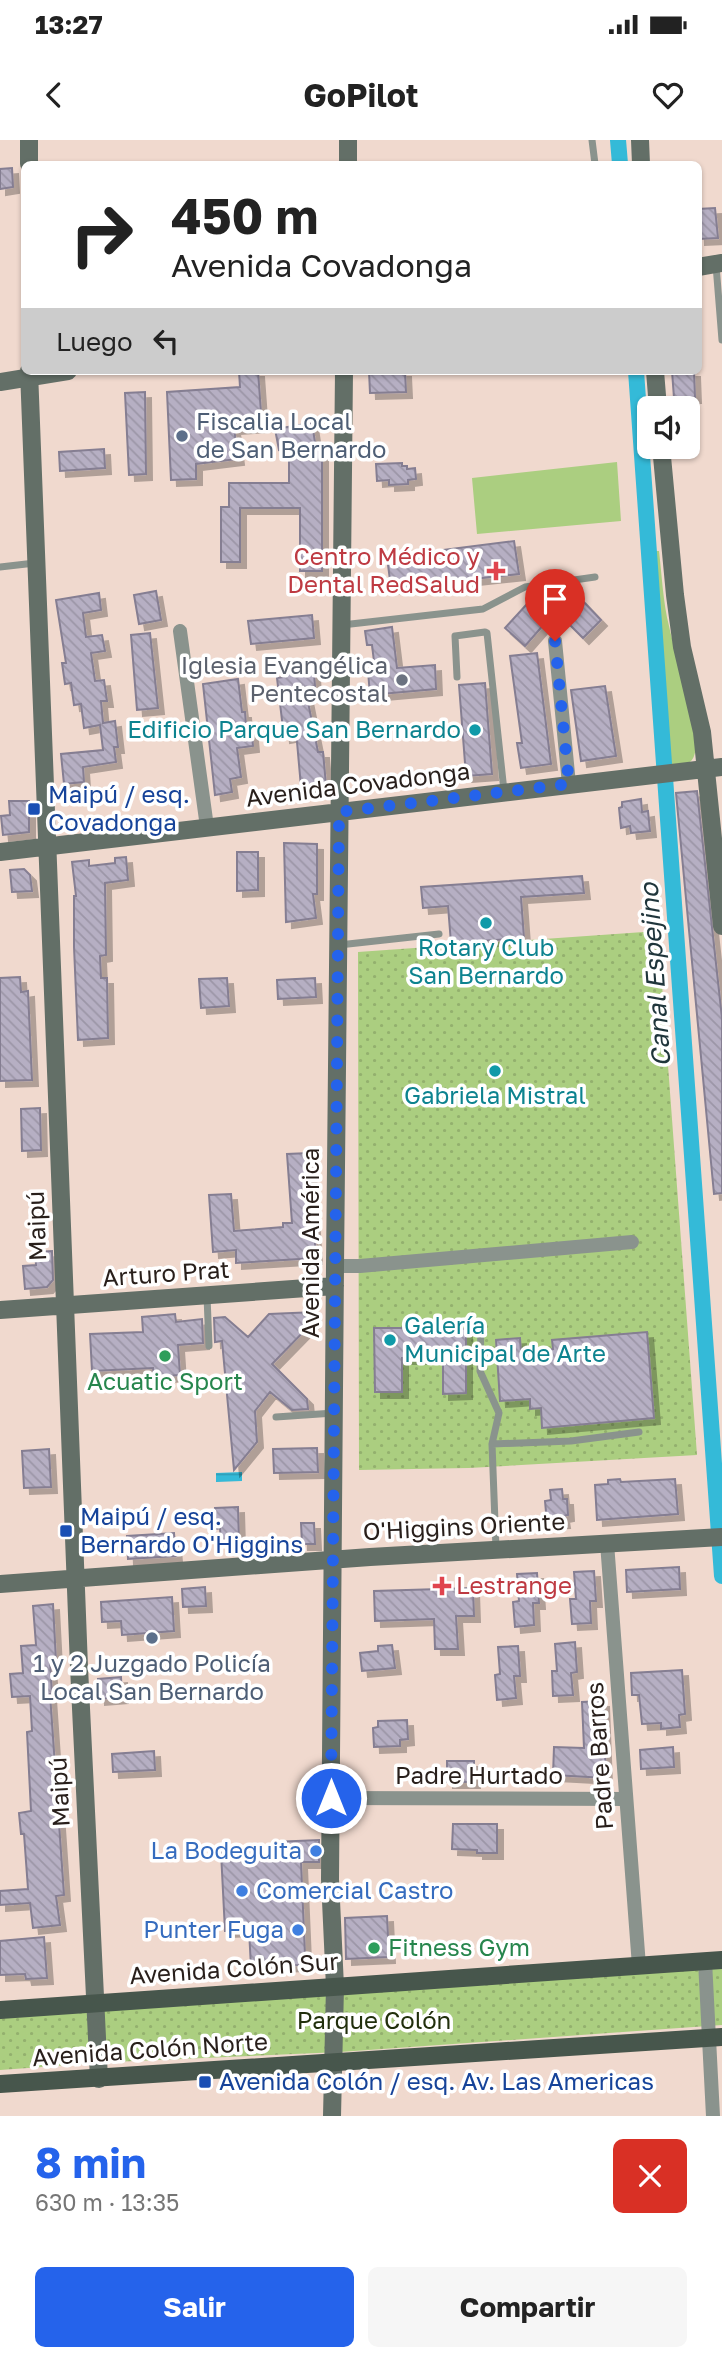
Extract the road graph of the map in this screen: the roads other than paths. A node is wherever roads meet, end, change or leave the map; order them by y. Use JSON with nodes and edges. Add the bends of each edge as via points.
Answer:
{"nodes":[{"id":1,"x":29,"y":140,"type":"edge"},
{"id":2,"x":348,"y":140,"type":"edge"},
{"id":3,"x":593,"y":140,"type":"edge"},
{"id":4,"x":639,"y":140,"type":"edge"},
{"id":5,"x":29,"y":161,"type":"edge"},
{"id":6,"x":348,"y":161,"type":"edge"},
{"id":7,"x":595,"y":161,"type":"edge"},
{"id":8,"x":641,"y":161,"type":"edge"},
{"id":9,"x":712,"y":265,"type":"edge"},
{"id":10,"x":722,"y":340,"type":"edge"},
{"id":11,"x":25,"y":375,"type":"edge"},
{"id":12,"x":29,"y":375,"type":"edge"},
{"id":13,"x":344,"y":375,"type":"edge"},
{"id":14,"x":655,"y":375,"type":"edge"},
{"id":15,"x":0,"y":382,"type":"edge"},
{"id":16,"x":657,"y":396,"type":"edge"},
{"id":17,"x":662,"y":459,"type":"edge"},
{"id":18,"x":36,"y":563,"type":"junction"},
{"id":19,"x":0,"y":567,"type":"edge"},
{"id":20,"x":595,"y":577,"type":"dead end"},
{"id":21,"x":342,"y":625,"type":"junction"},
{"id":22,"x":180,"y":631,"type":"dead end"},
{"id":23,"x":555,"y":641,"type":"dead end"},
{"id":24,"x":457,"y":677,"type":"dead end"},
{"id":25,"x":714,"y":768,"type":"edge"},
{"id":26,"x":569,"y":784,"type":"junction"},
{"id":27,"x":505,"y":792,"type":"junction"},
{"id":28,"x":339,"y":812,"type":"junction"},
{"id":29,"x":207,"y":827,"type":"junction"},
{"id":30,"x":47,"y":846,"type":"junction"},
{"id":31,"x":0,"y":852,"type":"edge"},
{"id":32,"x":722,"y":926,"type":"edge"},
{"id":33,"x":439,"y":934,"type":"dead end"},
{"id":34,"x":338,"y":945,"type":"junction"},
{"id":35,"x":632,"y":1242,"type":"dead end"},
{"id":36,"x":335,"y":1266,"type":"junction"},
{"id":37,"x":335,"y":1286,"type":"junction"},
{"id":38,"x":206,"y":1296,"type":"junction"},
{"id":39,"x":65,"y":1306,"type":"junction"},
{"id":40,"x":0,"y":1310,"type":"edge"},
{"id":41,"x":481,"y":1325,"type":"dead end"},
{"id":42,"x":209,"y":1346,"type":"dead end"},
{"id":43,"x":334,"y":1413,"type":"junction"},
{"id":44,"x":276,"y":1417,"type":"dead end"},
{"id":45,"x":639,"y":1432,"type":"dead end"},
{"id":46,"x":492,"y":1444,"type":"junction"},
{"id":47,"x":722,"y":1537,"type":"edge"},
{"id":48,"x":607,"y":1543,"type":"junction"},
{"id":49,"x":496,"y":1549,"type":"junction"},
{"id":50,"x":333,"y":1559,"type":"junction"},
{"id":51,"x":75,"y":1578,"type":"junction"},
{"id":52,"x":0,"y":1584,"type":"edge"},
{"id":53,"x":331,"y":1798,"type":"junction"},
{"id":54,"x":626,"y":1799,"type":"junction"},
{"id":55,"x":714,"y":1961,"type":"edge"},
{"id":56,"x":639,"y":1966,"type":"junction"},
{"id":57,"x":335,"y":1987,"type":"junction"},
{"id":58,"x":94,"y":2004,"type":"junction"},
{"id":59,"x":0,"y":2010,"type":"edge"},
{"id":60,"x":716,"y":2037,"type":"edge"},
{"id":61,"x":332,"y":2063,"type":"junction"},
{"id":62,"x":99,"y":2078,"type":"junction"},
{"id":63,"x":0,"y":2084,"type":"edge"},
{"id":64,"x":332,"y":2116,"type":"edge"},
{"id":65,"x":713,"y":2116,"type":"edge"}],
"edges":[{"from":1,"to":5,"type":"street"},
{"from":2,"to":6,"type":"street"},
{"from":3,"to":7,"type":"lane"},
{"from":4,"to":8,"type":"street"},
{"from":9,"to":10,"type":"lane"},
{"from":11,"to":15,"type":"street"},
{"from":12,"to":18,"type":"street","name":"Maipú"},
{"from":13,"to":21,"type":"street","name":"Avenida América"},
{"from":14,"to":16,"type":"street"},
{"from":17,"to":25,"type":"street","via":[[674,595],[686,665]]},
{"from":18,"to":19,"type":"lane"},
{"from":18,"to":30,"type":"street","name":"Maipú"},
{"from":20,"to":21,"type":"lane","via":[[525,587],[483,609]]},
{"from":21,"to":28,"type":"street","name":"Avenida América"},
{"from":22,"to":29,"type":"street"},
{"from":23,"to":26,"type":"street"},
{"from":24,"to":27,"type":"lane","via":[[455,636],[488,633]]},
{"from":25,"to":26,"type":"street","name":"Avenida Covadonga"},
{"from":25,"to":32,"type":"street"},
{"from":26,"to":27,"type":"street","name":"Avenida Covadonga"},
{"from":27,"to":28,"type":"street","name":"Avenida Covadonga"},
{"from":28,"to":29,"type":"street","name":"Avenida Covadonga"},
{"from":28,"to":34,"type":"street","name":"Avenida América"},
{"from":29,"to":30,"type":"street","name":"Avenida Covadonga"},
{"from":30,"to":31,"type":"street","name":"Avenida Covadonga"},
{"from":30,"to":39,"type":"street","name":"Maipú"},
{"from":33,"to":34,"type":"lane"},
{"from":34,"to":36,"type":"street","name":"Avenida América"},
{"from":35,"to":36,"type":"street"},
{"from":36,"to":37,"type":"street","name":"Avenida América"},
{"from":37,"to":38,"type":"street","name":"Arturo Prat"},
{"from":37,"to":43,"type":"street","name":"Avenida América"},
{"from":38,"to":39,"type":"street","name":"Arturo Prat"},
{"from":38,"to":42,"type":"lane"},
{"from":39,"to":40,"type":"street","name":"Arturo Prat"},
{"from":39,"to":51,"type":"street","name":"Maipú"},
{"from":41,"to":46,"type":"lane","via":[[480,1371],[499,1413]]},
{"from":43,"to":44,"type":"lane"},
{"from":43,"to":50,"type":"street","name":"Avenida América"},
{"from":45,"to":46,"type":"lane"},
{"from":46,"to":49,"type":"lane"},
{"from":47,"to":48,"type":"street","name":"O'Higgins Oriente"},
{"from":48,"to":49,"type":"street","name":"O'Higgins Oriente"},
{"from":48,"to":54,"type":"street","name":"Padre Barros"},
{"from":49,"to":50,"type":"street","name":"O'Higgins Oriente"},
{"from":50,"to":51,"type":"street","name":"O'Higgins Oriente"},
{"from":50,"to":53,"type":"street","name":"Avenida América"},
{"from":51,"to":52,"type":"street","name":"O'Higgins Oriente"},
{"from":51,"to":58,"type":"street","name":"Maipú"},
{"from":53,"to":54,"type":"street","name":"Padre Hurtado"},
{"from":53,"to":57,"type":"street","name":"Avenida América"},
{"from":54,"to":56,"type":"street","name":"Padre Barros"},
{"from":55,"to":56,"type":"main road","name":"Avenida Colón Sur"},
{"from":55,"to":60,"type":"street"},
{"from":56,"to":57,"type":"main road","name":"Avenida Colón Sur"},
{"from":57,"to":58,"type":"main road","name":"Avenida Colón Sur"},
{"from":57,"to":61,"type":"street","name":"Avenida América"},
{"from":58,"to":59,"type":"main road","name":"Avenida Colón Sur"},
{"from":58,"to":62,"type":"street","name":"Maipú"},
{"from":60,"to":61,"type":"main road","name":"Avenida Colón Norte"},
{"from":60,"to":65,"type":"street"},
{"from":61,"to":62,"type":"main road","name":"Avenida Colón Norte"},
{"from":61,"to":64,"type":"street","name":"Avenida América"},
{"from":62,"to":63,"type":"main road","name":"Avenida Colón Norte"}]}
